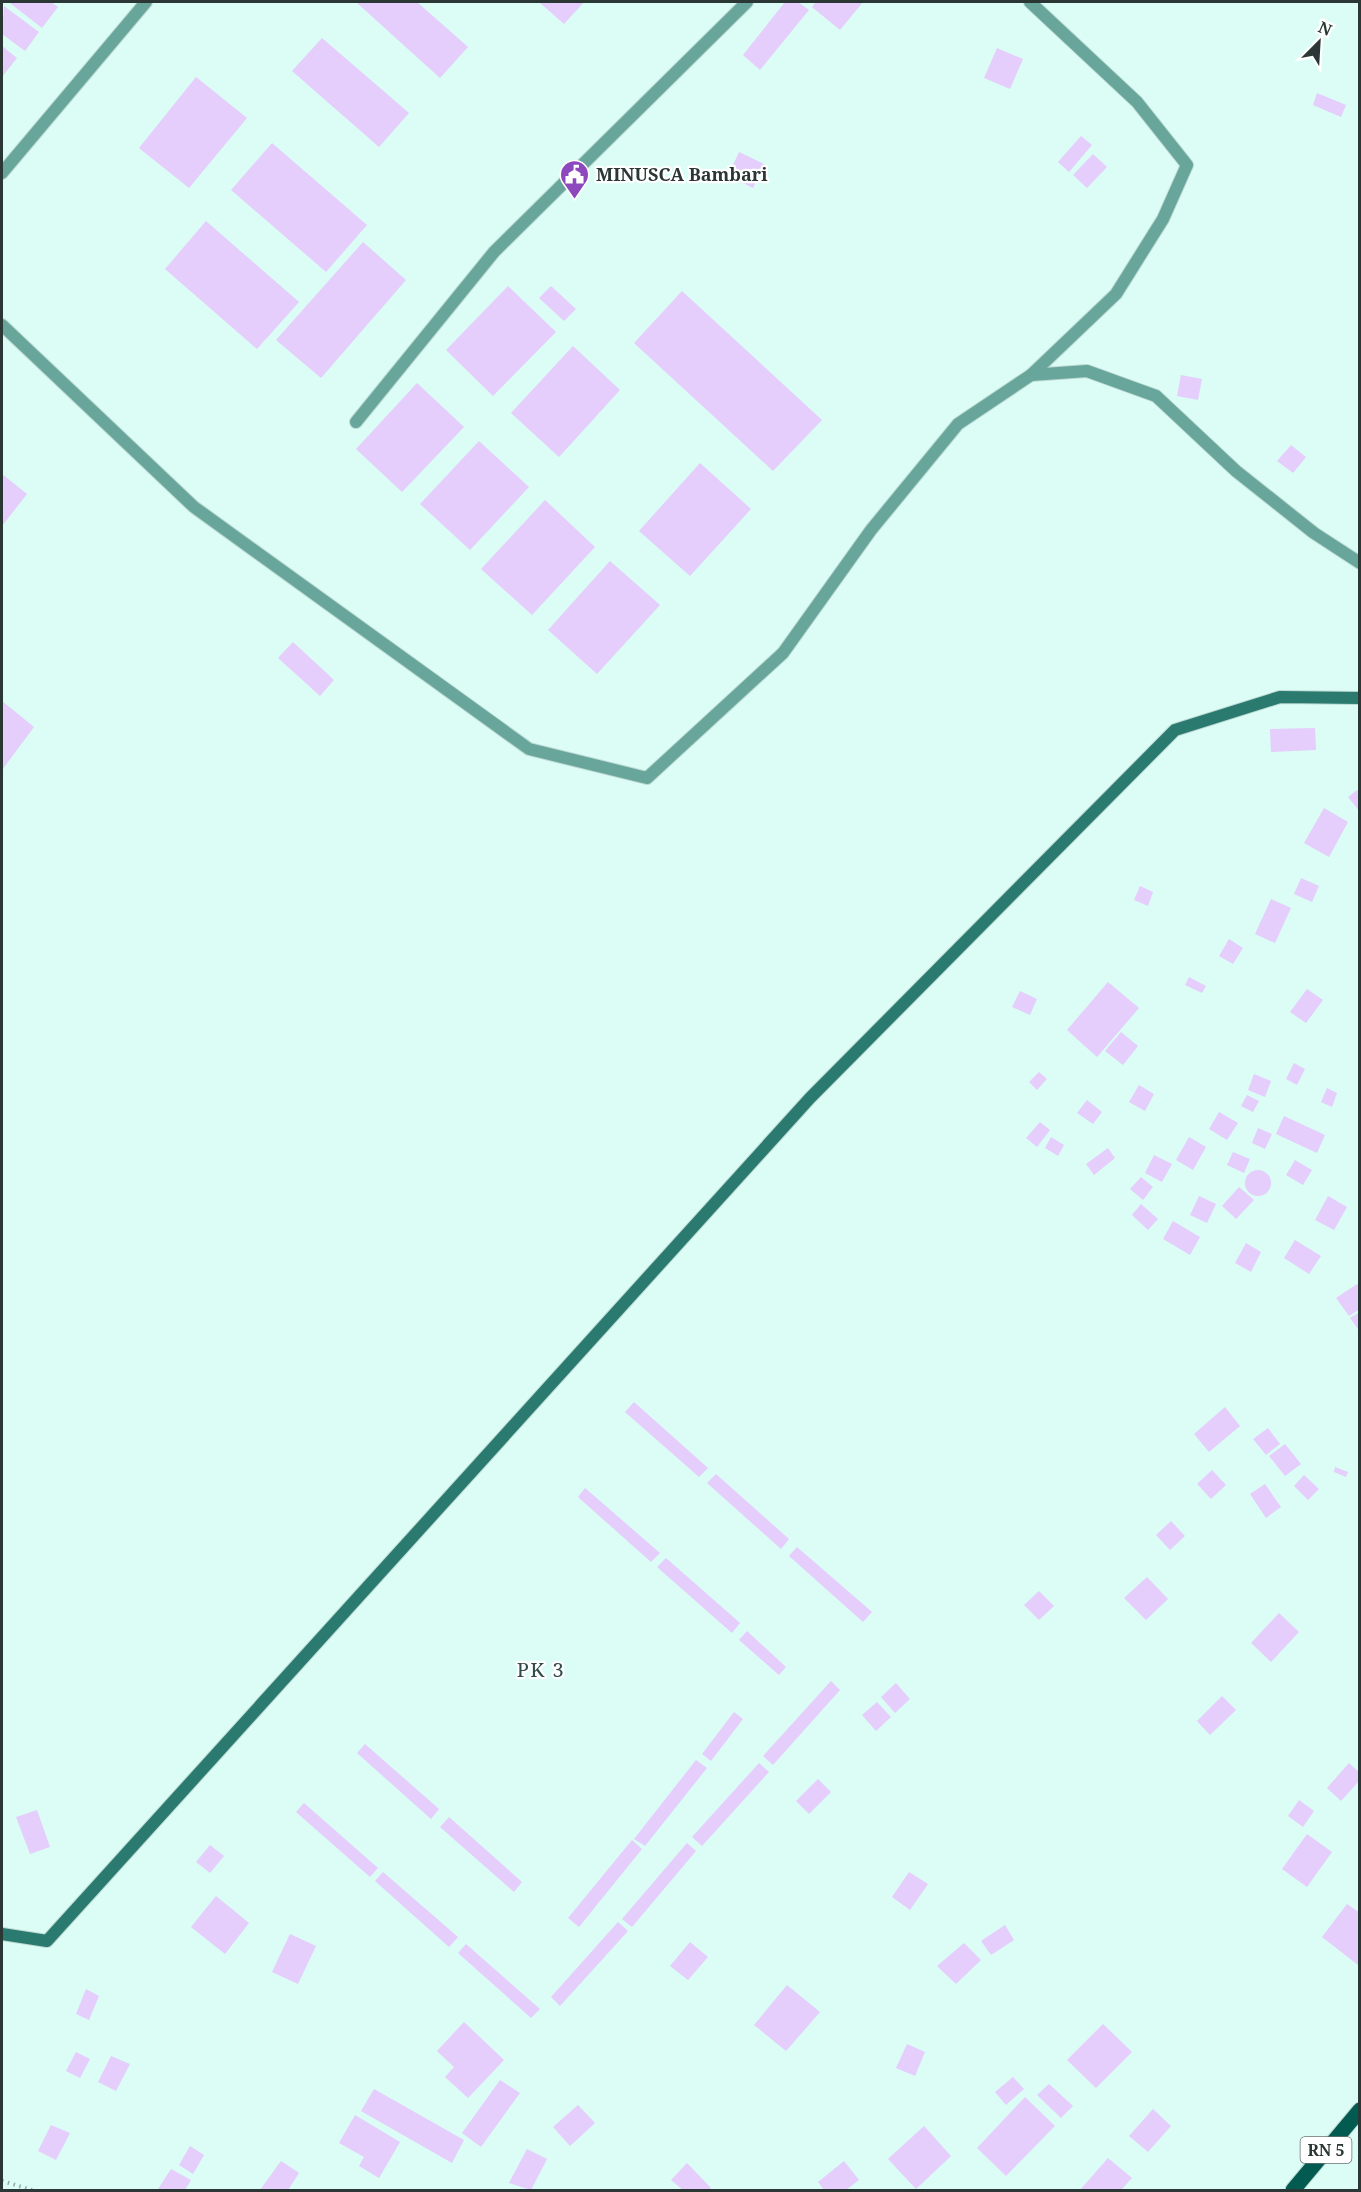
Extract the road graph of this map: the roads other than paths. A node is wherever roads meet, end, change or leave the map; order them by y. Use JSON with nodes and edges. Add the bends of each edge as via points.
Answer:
{"nodes":[{"id":1,"x":146,"y":2,"type":"edge"},
{"id":2,"x":747,"y":2,"type":"edge"},
{"id":3,"x":1030,"y":2,"type":"edge"},
{"id":4,"x":2,"y":173,"type":"edge"},
{"id":5,"x":2,"y":325,"type":"edge"},
{"id":6,"x":1031,"y":375,"type":"junction"},
{"id":7,"x":356,"y":422,"type":"dead end"},
{"id":8,"x":1359,"y":563,"type":"edge"},
{"id":9,"x":1359,"y":698,"type":"edge"},
{"id":10,"x":2,"y":1934,"type":"edge"},
{"id":11,"x":1359,"y":2110,"type":"edge"},
{"id":12,"x":1293,"y":2190,"type":"edge"}],
"edges":[{"from":1,"to":4,"type":"lane"},
{"from":2,"to":7,"type":"lane","via":[[494,252]]},
{"from":3,"to":6,"type":"lane","via":[[1137,102],[1186,165],[1163,219],[1116,294]]},
{"from":5,"to":6,"type":"lane","via":[[194,507],[530,749],[647,778],[783,653],[871,530],[958,424]]},
{"from":6,"to":8,"type":"lane","via":[[1087,371],[1156,396],[1236,471]]},
{"from":9,"to":10,"type":"street","via":[[1280,697],[1175,730],[810,1098],[48,1941]]},
{"from":11,"to":12,"type":"main road","number":"RN 5"}]}
